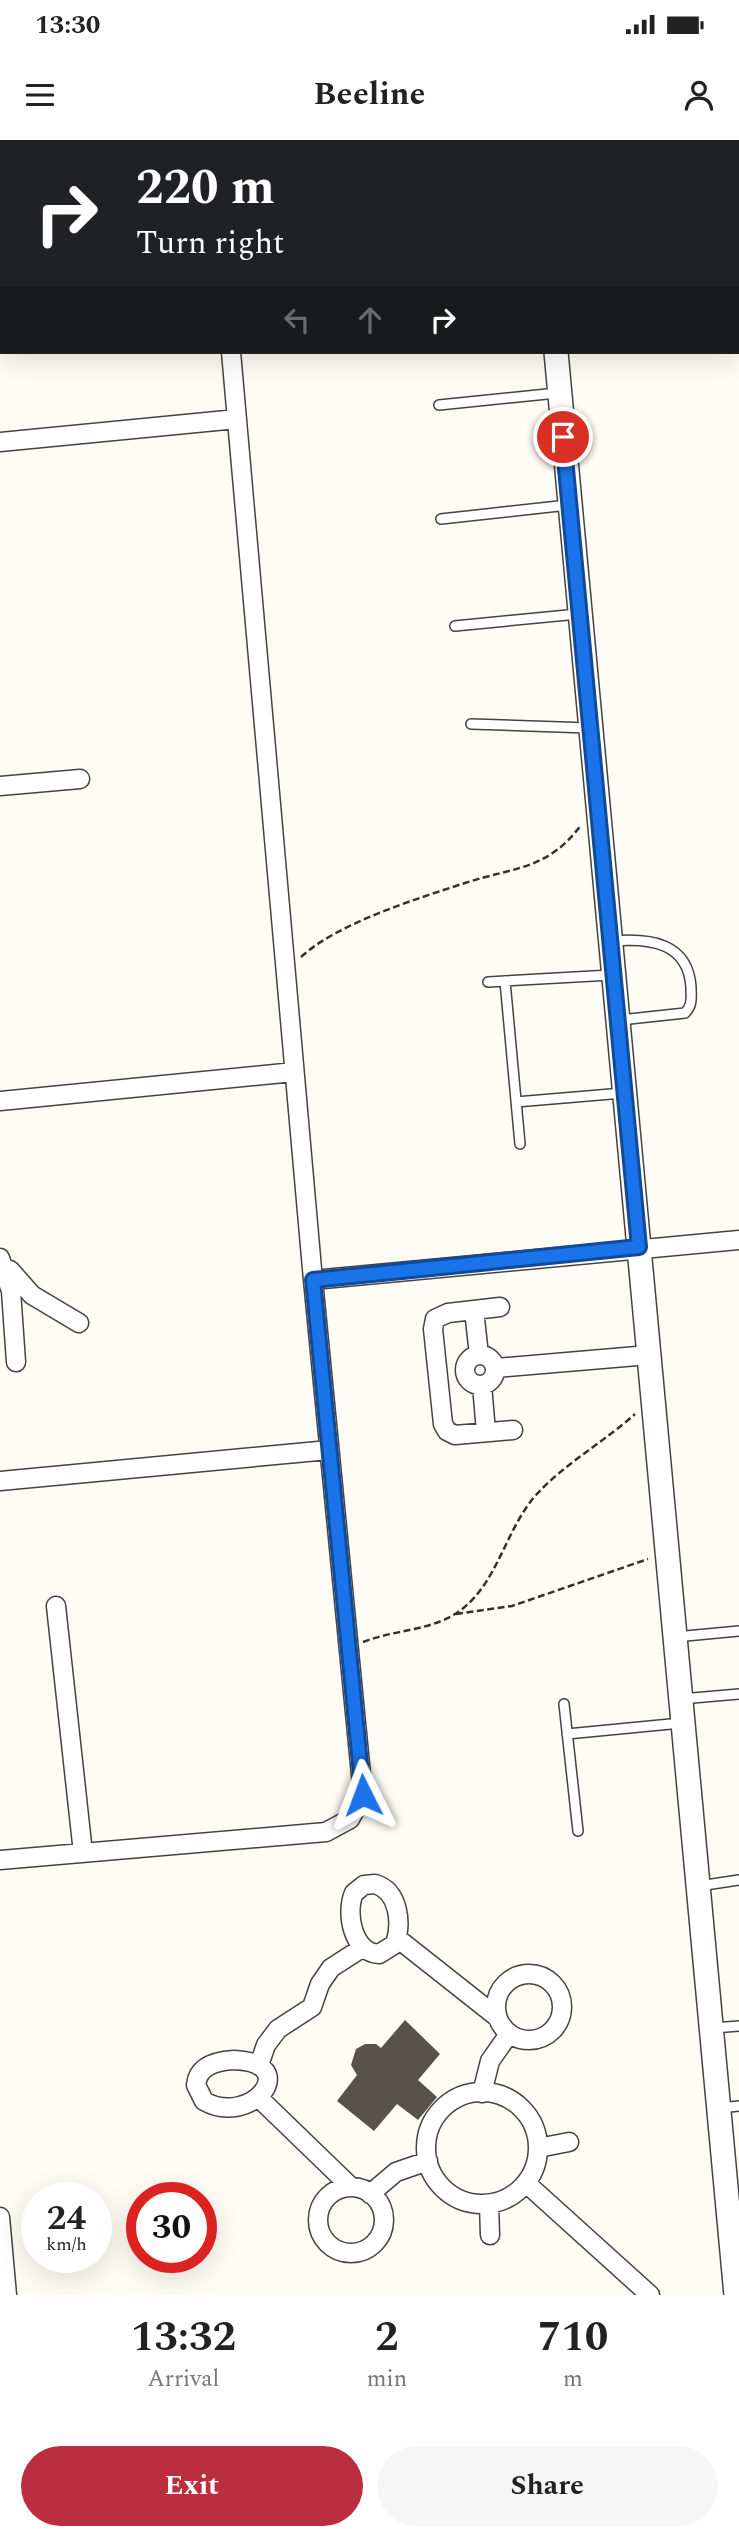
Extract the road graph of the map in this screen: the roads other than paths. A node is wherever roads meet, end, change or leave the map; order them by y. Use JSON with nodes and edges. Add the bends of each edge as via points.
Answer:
{"nodes":[{"id":1,"x":231,"y":354,"type":"edge"},
{"id":2,"x":555,"y":354,"type":"edge"},
{"id":3,"x":559,"y":392,"type":"junction"},
{"id":4,"x":439,"y":405,"type":"dead end"},
{"id":5,"x":237,"y":419,"type":"junction"},
{"id":6,"x":0,"y":442,"type":"edge"},
{"id":7,"x":570,"y":505,"type":"junction"},
{"id":8,"x":441,"y":519,"type":"dead end"},
{"id":9,"x":580,"y":614,"type":"junction"},
{"id":10,"x":454,"y":626,"type":"dead end"},
{"id":11,"x":471,"y":724,"type":"dead end"},
{"id":12,"x":590,"y":728,"type":"junction"},
{"id":13,"x":80,"y":779,"type":"dead end"},
{"id":14,"x":0,"y":786,"type":"edge"},
{"id":15,"x":610,"y":941,"type":"junction"},
{"id":16,"x":613,"y":975,"type":"junction"},
{"id":17,"x":505,"y":981,"type":"junction"},
{"id":18,"x":488,"y":982,"type":"dead end"},
{"id":19,"x":618,"y":1020,"type":"junction"},
{"id":20,"x":294,"y":1072,"type":"junction"},
{"id":21,"x":625,"y":1093,"type":"junction"},
{"id":22,"x":0,"y":1101,"type":"edge"},
{"id":23,"x":516,"y":1102,"type":"junction"},
{"id":24,"x":520,"y":1144,"type":"dead end"},
{"id":25,"x":739,"y":1240,"type":"edge"},
{"id":26,"x":639,"y":1247,"type":"junction"},
{"id":27,"x":0,"y":1257,"type":"edge"},
{"id":28,"x":313,"y":1280,"type":"junction"},
{"id":29,"x":500,"y":1307,"type":"dead end"},
{"id":30,"x":474,"y":1310,"type":"junction"},
{"id":31,"x":79,"y":1323,"type":"dead end"},
{"id":32,"x":479,"y":1355,"type":"junction"},
{"id":33,"x":649,"y":1355,"type":"junction"},
{"id":34,"x":16,"y":1362,"type":"dead end"},
{"id":35,"x":496,"y":1368,"type":"junction"},
{"id":36,"x":465,"y":1371,"type":"junction"},
{"id":37,"x":438,"y":1374,"type":"junction"},
{"id":38,"x":482,"y":1385,"type":"junction"},
{"id":39,"x":513,"y":1430,"type":"dead end"},
{"id":40,"x":486,"y":1432,"type":"junction"},
{"id":41,"x":329,"y":1450,"type":"junction"},
{"id":42,"x":0,"y":1481,"type":"edge"},
{"id":43,"x":56,"y":1606,"type":"dead end"},
{"id":44,"x":739,"y":1631,"type":"edge"},
{"id":45,"x":675,"y":1637,"type":"junction"},
{"id":46,"x":739,"y":1694,"type":"edge"},
{"id":47,"x":681,"y":1699,"type":"junction"},
{"id":48,"x":564,"y":1704,"type":"dead end"},
{"id":49,"x":683,"y":1723,"type":"junction"},
{"id":50,"x":568,"y":1734,"type":"junction"},
{"id":51,"x":578,"y":1831,"type":"dead end"},
{"id":52,"x":83,"y":1853,"type":"junction"},
{"id":53,"x":0,"y":1860,"type":"edge"},
{"id":54,"x":739,"y":1880,"type":"edge"},
{"id":55,"x":698,"y":1886,"type":"junction"},
{"id":56,"x":397,"y":1938,"type":"junction"},
{"id":57,"x":362,"y":1948,"type":"junction"},
{"id":58,"x":497,"y":2017,"type":"junction"},
{"id":59,"x":739,"y":2026,"type":"edge"},
{"id":60,"x":712,"y":2028,"type":"junction"},
{"id":61,"x":509,"y":2034,"type":"junction"},
{"id":62,"x":259,"y":2065,"type":"junction"},
{"id":63,"x":482,"y":2093,"type":"junction"},
{"id":64,"x":259,"y":2098,"type":"junction"},
{"id":65,"x":729,"y":2107,"type":"edge"},
{"id":66,"x":569,"y":2142,"type":"dead end"},
{"id":67,"x":538,"y":2148,"type":"junction"},
{"id":68,"x":428,"y":2161,"type":"junction"},
{"id":69,"x":526,"y":2183,"type":"junction"},
{"id":70,"x":351,"y":2187,"type":"junction"},
{"id":71,"x":370,"y":2194,"type":"junction"},
{"id":72,"x":489,"y":2204,"type":"junction"},
{"id":73,"x":0,"y":2217,"type":"edge"},
{"id":74,"x":491,"y":2235,"type":"dead end"},
{"id":75,"x":7,"y":2295,"type":"edge"},
{"id":76,"x":650,"y":2295,"type":"edge"},
{"id":77,"x":736,"y":2295,"type":"edge"}],
"edges":[{"from":1,"to":5,"type":"street"},
{"from":2,"to":3,"type":"street"},
{"from":3,"to":4,"type":"lane"},
{"from":3,"to":7,"type":"street"},
{"from":5,"to":6,"type":"street"},
{"from":5,"to":20,"type":"street"},
{"from":7,"to":8,"type":"lane"},
{"from":7,"to":9,"type":"street"},
{"from":9,"to":10,"type":"lane"},
{"from":9,"to":12,"type":"street"},
{"from":11,"to":12,"type":"lane"},
{"from":12,"to":15,"type":"street"},
{"from":13,"to":14,"type":"street"},
{"from":15,"to":16,"type":"street"},
{"from":15,"to":19,"type":"lane","via":[[671,948],[684,958],[690,974],[691,1003],[685,1013]]},
{"from":16,"to":17,"type":"lane"},
{"from":16,"to":19,"type":"street"},
{"from":17,"to":18,"type":"lane"},
{"from":17,"to":23,"type":"lane"},
{"from":19,"to":21,"type":"street"},
{"from":20,"to":22,"type":"street"},
{"from":20,"to":28,"type":"street"},
{"from":21,"to":23,"type":"lane"},
{"from":21,"to":26,"type":"street"},
{"from":23,"to":24,"type":"lane"},
{"from":25,"to":26,"type":"street"},
{"from":26,"to":28,"type":"street"},
{"from":26,"to":33,"type":"street"},
{"from":27,"to":31,"type":"street","via":[[27,1291]]},
{"from":27,"to":34,"type":"street","via":[[11,1291]]},
{"from":28,"to":41,"type":"street"},
{"from":29,"to":30,"type":"street"},
{"from":30,"to":32,"type":"street"},
{"from":30,"to":37,"type":"street","via":[[443,1313],[435,1320]]},
{"from":32,"to":35,"type":"street","via":[[488,1357]]},
{"from":32,"to":36,"type":"street","via":[[470,1359]]},
{"from":33,"to":35,"type":"street"},
{"from":33,"to":45,"type":"street"},
{"from":35,"to":38,"type":"street","via":[[491,1381]]},
{"from":36,"to":37,"type":"street"},
{"from":36,"to":38,"type":"street","via":[[469,1380]]},
{"from":37,"to":40,"type":"street","via":[[444,1428],[455,1435]]},
{"from":38,"to":40,"type":"street"},
{"from":39,"to":40,"type":"street"},
{"from":41,"to":42,"type":"street"},
{"from":41,"to":52,"type":"street","via":[[363,1795],[358,1808],[339,1828],[313,1834]]},
{"from":43,"to":52,"type":"street"},
{"from":44,"to":45,"type":"lane"},
{"from":45,"to":47,"type":"street"},
{"from":46,"to":47,"type":"lane"},
{"from":47,"to":49,"type":"street"},
{"from":48,"to":50,"type":"lane"},
{"from":49,"to":50,"type":"lane"},
{"from":49,"to":55,"type":"street"},
{"from":50,"to":51,"type":"lane"},
{"from":52,"to":53,"type":"street"},
{"from":54,"to":55,"type":"lane"},
{"from":55,"to":60,"type":"street"},
{"from":56,"to":57,"type":"street","via":[[391,1949],[379,1955]]},
{"from":56,"to":57,"type":"street","via":[[398,1920],[390,1894],[381,1885],[364,1885],[354,1893],[351,1907],[352,1925]]},
{"from":56,"to":58,"type":"street"},
{"from":57,"to":62,"type":"street","via":[[331,1968],[312,2007],[278,2029]]},
{"from":58,"to":61,"type":"street"},
{"from":58,"to":61,"type":"street","via":[[495,2007],[502,1987],[519,1975],[539,1976],[556,1988],[560,2017],[548,2034],[529,2040]]},
{"from":59,"to":60,"type":"lane"},
{"from":60,"to":65,"type":"street"},
{"from":61,"to":63,"type":"street","via":[[490,2061]]},
{"from":62,"to":64,"type":"street","via":[[268,2081]]},
{"from":62,"to":64,"type":"street","via":[[216,2062],[203,2069],[196,2085],[204,2101],[218,2106]]},
{"from":63,"to":67,"type":"street","via":[[506,2098],[526,2113]]},
{"from":63,"to":68,"type":"street","via":[[458,2098],[438,2114],[428,2136]]},
{"from":64,"to":70,"type":"street"},
{"from":65,"to":77,"type":"street"},
{"from":66,"to":67,"type":"street"},
{"from":67,"to":69,"type":"street"},
{"from":68,"to":71,"type":"street","via":[[396,2172]]},
{"from":68,"to":72,"type":"street","via":[[446,2190],[466,2202]]},
{"from":69,"to":72,"type":"street","via":[[510,2197]]},
{"from":69,"to":76,"type":"street"},
{"from":70,"to":71,"type":"street"},
{"from":70,"to":71,"type":"street","via":[[324,2201],[317,2220],[324,2240],[340,2252],[361,2252],[377,2240],[384,2221],[378,2201]]},
{"from":72,"to":74,"type":"street"},
{"from":73,"to":75,"type":"street"}]}
